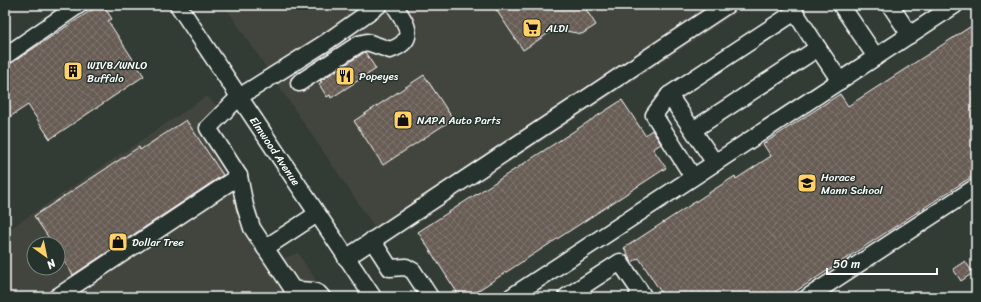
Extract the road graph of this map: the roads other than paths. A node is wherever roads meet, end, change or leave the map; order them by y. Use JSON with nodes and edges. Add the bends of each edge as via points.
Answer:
{"nodes":[{"id":1,"x":80,"y":5,"type":"edge"},
{"id":2,"x":178,"y":5,"type":"edge"},
{"id":3,"x":379,"y":5,"type":"edge"},
{"id":4,"x":394,"y":5,"type":"edge"},
{"id":5,"x":727,"y":5,"type":"edge"},
{"id":6,"x":841,"y":5,"type":"edge"},
{"id":7,"x":890,"y":5,"type":"edge"},
{"id":8,"x":945,"y":8,"type":"edge"},
{"id":9,"x":910,"y":35,"type":"junction"},
{"id":10,"x":818,"y":48,"type":"junction"},
{"id":11,"x":5,"y":56,"type":"edge"},
{"id":12,"x":876,"y":57,"type":"junction"},
{"id":13,"x":840,"y":81,"type":"junction"},
{"id":14,"x":299,"y":83,"type":"dead end"},
{"id":15,"x":669,"y":95,"type":"junction"},
{"id":16,"x":239,"y":97,"type":"junction"},
{"id":17,"x":693,"y":130,"type":"junction"},
{"id":18,"x":715,"y":163,"type":"junction"},
{"id":19,"x":239,"y":176,"type":"junction"},
{"id":20,"x":693,"y":177,"type":"junction"},
{"id":21,"x":976,"y":187,"type":"edge"},
{"id":22,"x":317,"y":214,"type":"junction"},
{"id":23,"x":372,"y":240,"type":"junction"},
{"id":24,"x":265,"y":248,"type":"junction"},
{"id":25,"x":346,"y":258,"type":"junction"},
{"id":26,"x":531,"y":292,"type":"edge"},
{"id":27,"x":295,"y":293,"type":"edge"},
{"id":28,"x":56,"y":297,"type":"edge"},
{"id":29,"x":322,"y":297,"type":"edge"},
{"id":30,"x":373,"y":297,"type":"edge"},
{"id":31,"x":430,"y":297,"type":"edge"},
{"id":32,"x":511,"y":297,"type":"edge"},
{"id":33,"x":566,"y":297,"type":"edge"},
{"id":34,"x":637,"y":297,"type":"edge"},
{"id":35,"x":808,"y":297,"type":"edge"}],
"edges":[{"from":1,"to":11,"type":"street"},
{"from":2,"to":16,"type":"street","name":"Elmwood Avenue"},
{"from":3,"to":16,"type":"street"},
{"from":4,"to":14,"type":"street","via":[[408,29],[408,38],[399,47],[390,50],[367,42],[359,44]]},
{"from":5,"to":23,"type":"street"},
{"from":6,"to":12,"type":"street"},
{"from":7,"to":9,"type":"street"},
{"from":8,"to":9,"type":"street"},
{"from":9,"to":12,"type":"street"},
{"from":10,"to":13,"type":"street"},
{"from":10,"to":15,"type":"street","via":[[795,12]]},
{"from":10,"to":17,"type":"street"},
{"from":12,"to":13,"type":"street"},
{"from":13,"to":18,"type":"street"},
{"from":15,"to":17,"type":"street"},
{"from":15,"to":20,"type":"street","via":[[654,115]]},
{"from":16,"to":19,"type":"street","via":[[208,128]]},
{"from":16,"to":22,"type":"street","name":"Elmwood Avenue"},
{"from":17,"to":18,"type":"street"},
{"from":18,"to":20,"type":"street"},
{"from":19,"to":24,"type":"street","via":[[252,228]]},
{"from":19,"to":28,"type":"street"},
{"from":20,"to":26,"type":"street"},
{"from":21,"to":35,"type":"street"},
{"from":22,"to":24,"type":"street"},
{"from":22,"to":25,"type":"street","name":"Elmwood Avenue"},
{"from":23,"to":25,"type":"street"},
{"from":23,"to":31,"type":"street","via":[[390,268],[406,267],[412,271]]},
{"from":24,"to":27,"type":"street"},
{"from":25,"to":30,"type":"street","name":"Elmwood Avenue"},
{"from":26,"to":32,"type":"street"},
{"from":27,"to":29,"type":"street","via":[[314,291]]},
{"from":33,"to":34,"type":"street","via":[[620,262],[642,294]]}]}
